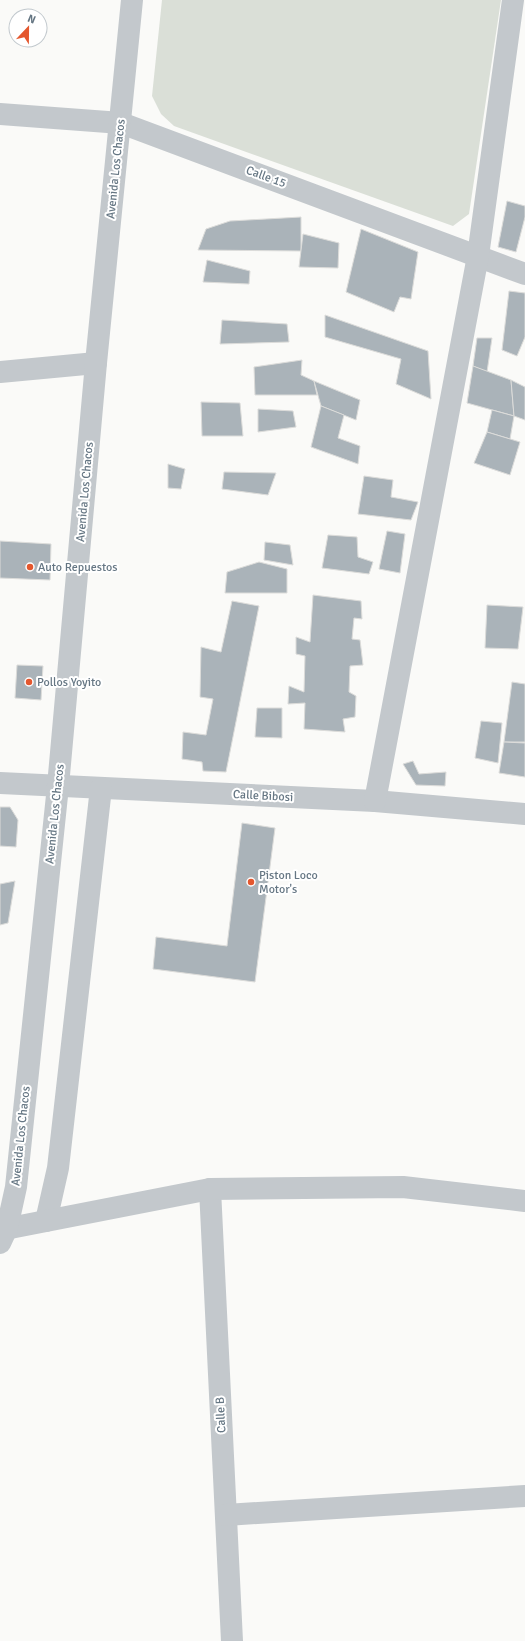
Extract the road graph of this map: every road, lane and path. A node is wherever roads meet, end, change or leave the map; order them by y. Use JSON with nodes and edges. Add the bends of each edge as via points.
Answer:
{"nodes":[{"id":1,"x":132,"y":0,"type":"edge"},
{"id":2,"x":514,"y":0,"type":"edge"},
{"id":3,"x":0,"y":114,"type":"edge"},
{"id":4,"x":121,"y":123,"type":"junction"},
{"id":5,"x":478,"y":256,"type":"junction"},
{"id":6,"x":525,"y":274,"type":"edge"},
{"id":7,"x":96,"y":362,"type":"junction"},
{"id":8,"x":0,"y":372,"type":"edge"},
{"id":9,"x":0,"y":782,"type":"edge"},
{"id":10,"x":58,"y":786,"type":"junction"},
{"id":11,"x":101,"y":788,"type":"junction"},
{"id":12,"x":375,"y":801,"type":"junction"},
{"id":13,"x":525,"y":814,"type":"edge"},
{"id":14,"x":210,"y":1189,"type":"junction"},
{"id":15,"x":525,"y":1201,"type":"edge"},
{"id":16,"x":46,"y":1221,"type":"junction"},
{"id":17,"x":2,"y":1234,"type":"edge"},
{"id":18,"x":525,"y":1496,"type":"edge"},
{"id":19,"x":226,"y":1515,"type":"junction"},
{"id":20,"x":232,"y":1641,"type":"edge"}],
"edges":[{"from":1,"to":4,"type":"street","name":"Avenida Los Chacos"},
{"from":2,"to":5,"type":"street"},
{"from":3,"to":4,"type":"street","name":"Calle 15"},
{"from":4,"to":5,"type":"street","name":"Calle 15"},
{"from":4,"to":7,"type":"street","name":"Avenida Los Chacos"},
{"from":5,"to":6,"type":"street","name":"Calle 15"},
{"from":5,"to":12,"type":"street"},
{"from":7,"to":8,"type":"street"},
{"from":7,"to":10,"type":"street","name":"Avenida Los Chacos"},
{"from":9,"to":10,"type":"street","name":"Calle Bibosi"},
{"from":10,"to":11,"type":"street","name":"Calle Bibosi"},
{"from":10,"to":17,"type":"street","name":"Avenida Los Chacos","via":[[16,1187]]},
{"from":11,"to":12,"type":"street","name":"Calle Bibosi"},
{"from":11,"to":16,"type":"street","via":[[58,1168]]},
{"from":12,"to":13,"type":"street","name":"Calle Bibosi"},
{"from":14,"to":15,"type":"street","via":[[403,1187]]},
{"from":14,"to":16,"type":"street"},
{"from":14,"to":19,"type":"street","name":"Calle B"},
{"from":16,"to":17,"type":"street"},
{"from":18,"to":19,"type":"street"},
{"from":19,"to":20,"type":"street","name":"Calle B"}]}
